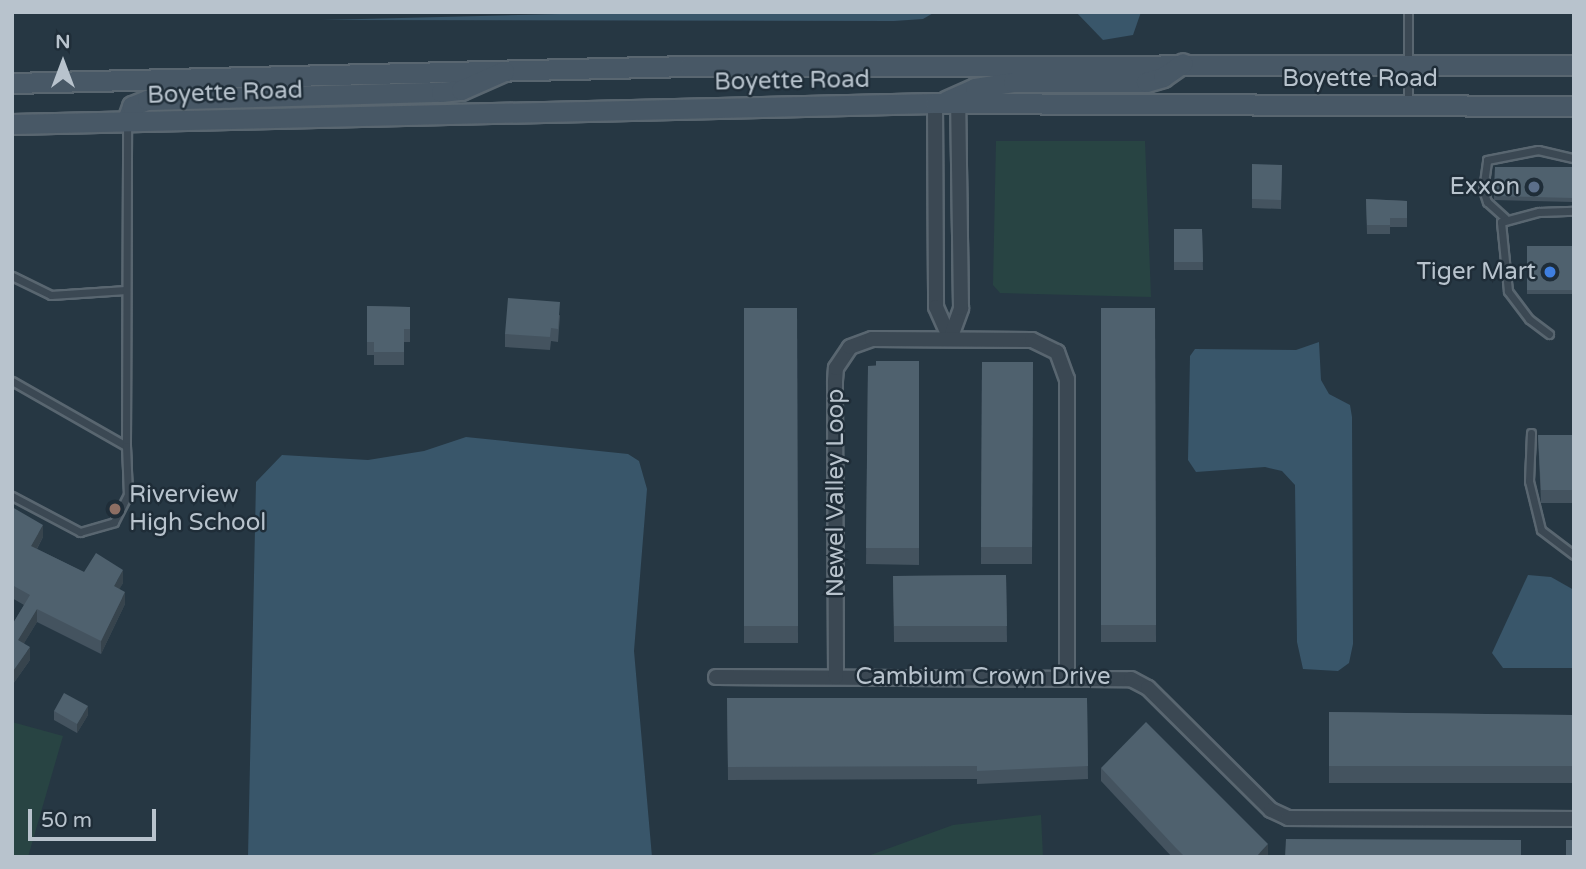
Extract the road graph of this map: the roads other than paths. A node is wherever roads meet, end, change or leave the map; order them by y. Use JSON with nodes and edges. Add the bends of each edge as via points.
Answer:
{"nodes":[{"id":1,"x":1408,"y":12,"type":"edge"},
{"id":2,"x":1183,"y":63,"type":"junction"},
{"id":3,"x":1408,"y":63,"type":"junction"},
{"id":4,"x":1569,"y":68,"type":"edge"},
{"id":5,"x":508,"y":69,"type":"junction"},
{"id":6,"x":12,"y":83,"type":"edge"},
{"id":7,"x":945,"y":103,"type":"junction"},
{"id":8,"x":1408,"y":104,"type":"junction"},
{"id":9,"x":1574,"y":106,"type":"edge"},
{"id":10,"x":127,"y":120,"type":"junction"},
{"id":11,"x":12,"y":124,"type":"edge"},
{"id":12,"x":1574,"y":158,"type":"edge"},
{"id":13,"x":1574,"y":211,"type":"edge"},
{"id":14,"x":1505,"y":218,"type":"junction"},
{"id":15,"x":12,"y":276,"type":"edge"},
{"id":16,"x":126,"y":290,"type":"junction"},
{"id":17,"x":1549,"y":334,"type":"dead end"},
{"id":18,"x":950,"y":340,"type":"junction"},
{"id":19,"x":12,"y":381,"type":"edge"},
{"id":20,"x":1531,"y":433,"type":"dead end"},
{"id":21,"x":126,"y":446,"type":"junction"},
{"id":22,"x":12,"y":496,"type":"edge"},
{"id":23,"x":1574,"y":555,"type":"edge"},
{"id":24,"x":1067,"y":676,"type":"junction"},
{"id":25,"x":716,"y":677,"type":"dead end"},
{"id":26,"x":836,"y":677,"type":"junction"},
{"id":27,"x":1574,"y":819,"type":"edge"}],
"edges":[{"from":1,"to":3,"type":"lane"},
{"from":2,"to":3,"type":"main road","name":"Boyette Road"},
{"from":2,"to":5,"type":"main road","name":"Boyette Road"},
{"from":2,"to":7,"type":"main road","via":[[1146,82],[1013,82],[975,88]]},
{"from":3,"to":4,"type":"main road","name":"Boyette Road"},
{"from":3,"to":8,"type":"lane"},
{"from":5,"to":6,"type":"main road","name":"Boyette Road"},
{"from":5,"to":10,"type":"main road","via":[[489,80],[441,92],[147,100],[132,106]]},
{"from":7,"to":8,"type":"main road","name":"Boyette Road"},
{"from":7,"to":10,"type":"main road","name":"Boyette Road"},
{"from":7,"to":18,"type":"street","via":[[961,308]]},
{"from":7,"to":18,"type":"street","via":[[936,307]]},
{"from":8,"to":9,"type":"main road","name":"Boyette Road"},
{"from":10,"to":11,"type":"main road","name":"Boyette Road"},
{"from":10,"to":16,"type":"lane"},
{"from":12,"to":14,"type":"lane","via":[[1538,150],[1487,160],[1483,190],[1487,202]]},
{"from":13,"to":14,"type":"lane"},
{"from":14,"to":17,"type":"lane","via":[[1500,246],[1508,291],[1529,319]]},
{"from":15,"to":16,"type":"lane","via":[[51,295]]},
{"from":16,"to":21,"type":"lane"},
{"from":18,"to":24,"type":"street","name":"Newel Valley Loop","via":[[1032,340],[1057,352],[1063,364]]},
{"from":18,"to":26,"type":"street","name":"Newel Valley Loop","via":[[860,341],[850,346],[836,368]]},
{"from":19,"to":21,"type":"lane"},
{"from":20,"to":23,"type":"lane","via":[[1529,481],[1541,530]]},
{"from":21,"to":22,"type":"lane","via":[[128,495],[114,522],[80,532]]},
{"from":24,"to":26,"type":"street","name":"Cambium Crown Drive"},
{"from":24,"to":27,"type":"street","name":"Cambium Crown Drive","via":[[1140,682],[1270,810],[1288,818]]},
{"from":25,"to":26,"type":"street","name":"Cambium Crown Drive"}]}
